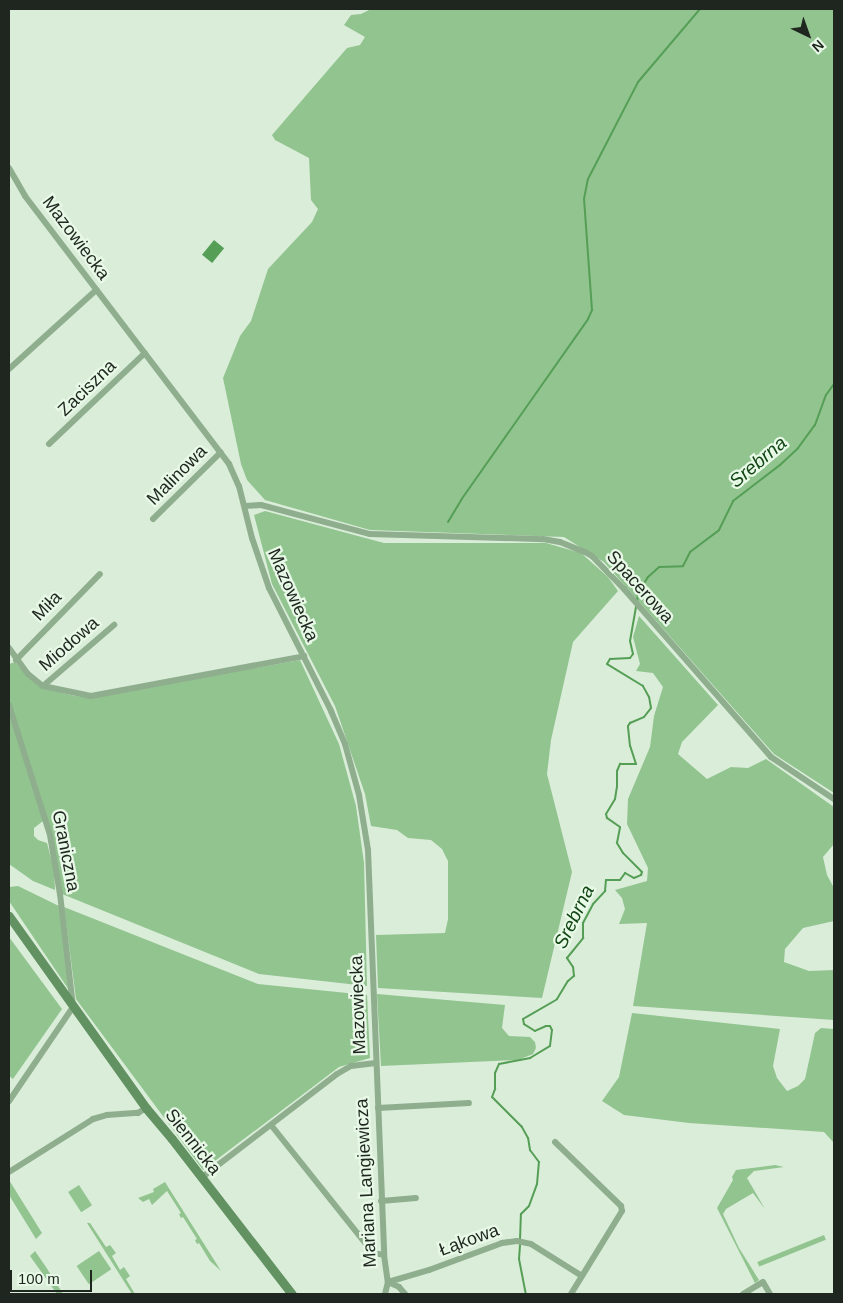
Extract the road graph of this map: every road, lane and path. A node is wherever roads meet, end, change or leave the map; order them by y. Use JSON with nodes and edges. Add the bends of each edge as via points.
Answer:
{"nodes":[{"id":1,"x":9,"y":168,"type":"edge"},
{"id":2,"x":96,"y":290,"type":"junction"},
{"id":3,"x":145,"y":353,"type":"junction"},
{"id":4,"x":9,"y":369,"type":"edge"},
{"id":5,"x":50,"y":444,"type":"dead end"},
{"id":6,"x":221,"y":452,"type":"junction"},
{"id":7,"x":245,"y":506,"type":"junction"},
{"id":8,"x":153,"y":519,"type":"dead end"},
{"id":9,"x":100,"y":574,"type":"dead end"},
{"id":10,"x":114,"y":626,"type":"dead end"},
{"id":11,"x":9,"y":648,"type":"edge"},
{"id":12,"x":304,"y":656,"type":"junction"},
{"id":13,"x":16,"y":660,"type":"junction"},
{"id":14,"x":43,"y":686,"type":"junction"},
{"id":15,"x":9,"y":704,"type":"edge"},
{"id":16,"x":834,"y":799,"type":"edge"},
{"id":17,"x":9,"y":916,"type":"edge"},
{"id":18,"x":73,"y":1007,"type":"junction"},
{"id":19,"x":376,"y":1066,"type":"junction"},
{"id":20,"x":9,"y":1101,"type":"edge"},
{"id":21,"x":469,"y":1103,"type":"dead end"},
{"id":22,"x":146,"y":1108,"type":"junction"},
{"id":23,"x":378,"y":1108,"type":"junction"},
{"id":24,"x":271,"y":1125,"type":"junction"},
{"id":25,"x":555,"y":1142,"type":"dead end"},
{"id":26,"x":9,"y":1172,"type":"edge"},
{"id":27,"x":201,"y":1178,"type":"junction"},
{"id":28,"x":416,"y":1198,"type":"dead end"},
{"id":29,"x":381,"y":1201,"type":"junction"},
{"id":30,"x":384,"y":1255,"type":"junction"},
{"id":31,"x":582,"y":1276,"type":"junction"},
{"id":32,"x":388,"y":1282,"type":"junction"},
{"id":33,"x":292,"y":1294,"type":"edge"},
{"id":34,"x":385,"y":1294,"type":"edge"},
{"id":35,"x":405,"y":1294,"type":"edge"},
{"id":36,"x":571,"y":1294,"type":"edge"},
{"id":37,"x":742,"y":1294,"type":"edge"},
{"id":38,"x":770,"y":1294,"type":"edge"}],
"edges":[{"from":1,"to":2,"type":"street","name":"Mazowiecka","via":[[25,196]]},
{"from":2,"to":3,"type":"street","name":"Mazowiecka"},
{"from":2,"to":4,"type":"street"},
{"from":3,"to":5,"type":"street","name":"Zaciszna"},
{"from":3,"to":6,"type":"street","name":"Mazowiecka"},
{"from":6,"to":7,"type":"street","name":"Mazowiecka","via":[[234,473]]},
{"from":6,"to":8,"type":"street","name":"Malinowa"},
{"from":7,"to":12,"type":"street","name":"Mazowiecka","via":[[269,588]]},
{"from":7,"to":16,"type":"street","name":"Spacerowa","via":[[260,505],[370,534],[543,539],[560,542],[592,556],[772,757]]},
{"from":9,"to":13,"type":"street","name":"Miła"},
{"from":10,"to":14,"type":"street","name":"Miodowa"},
{"from":11,"to":13,"type":"street"},
{"from":12,"to":14,"type":"street","via":[[91,696]]},
{"from":12,"to":19,"type":"street","name":"Mazowiecka","via":[[338,727],[359,795],[368,850]]},
{"from":13,"to":14,"type":"street"},
{"from":15,"to":18,"type":"street","name":"Graniczna","via":[[50,835]]},
{"from":17,"to":18,"type":"main road","name":"Siennicka"},
{"from":18,"to":20,"type":"street"},
{"from":18,"to":22,"type":"main road","name":"Siennicka"},
{"from":19,"to":23,"type":"street","name":"Mariana Langiewicza"},
{"from":19,"to":24,"type":"street","via":[[350,1066]]},
{"from":21,"to":23,"type":"street"},
{"from":22,"to":26,"type":"street","via":[[138,1113],[90,1120]]},
{"from":22,"to":27,"type":"main road","name":"Siennicka"},
{"from":23,"to":29,"type":"street","name":"Mariana Langiewicza"},
{"from":24,"to":27,"type":"street"},
{"from":24,"to":30,"type":"street","via":[[373,1254]]},
{"from":25,"to":31,"type":"street","via":[[622,1208],[622,1213]]},
{"from":27,"to":33,"type":"main road","name":"Siennicka"},
{"from":28,"to":29,"type":"street"},
{"from":29,"to":30,"type":"street","name":"Mariana Langiewicza"},
{"from":30,"to":32,"type":"street","name":"Mariana Langiewicza"},
{"from":31,"to":32,"type":"street","name":"Łąkowa","via":[[526,1242],[512,1241]]},
{"from":31,"to":36,"type":"street"},
{"from":32,"to":34,"type":"street","name":"Mariana Langiewicza"},
{"from":32,"to":35,"type":"street"},
{"from":37,"to":38,"type":"street","via":[[763,1282]]}]}
